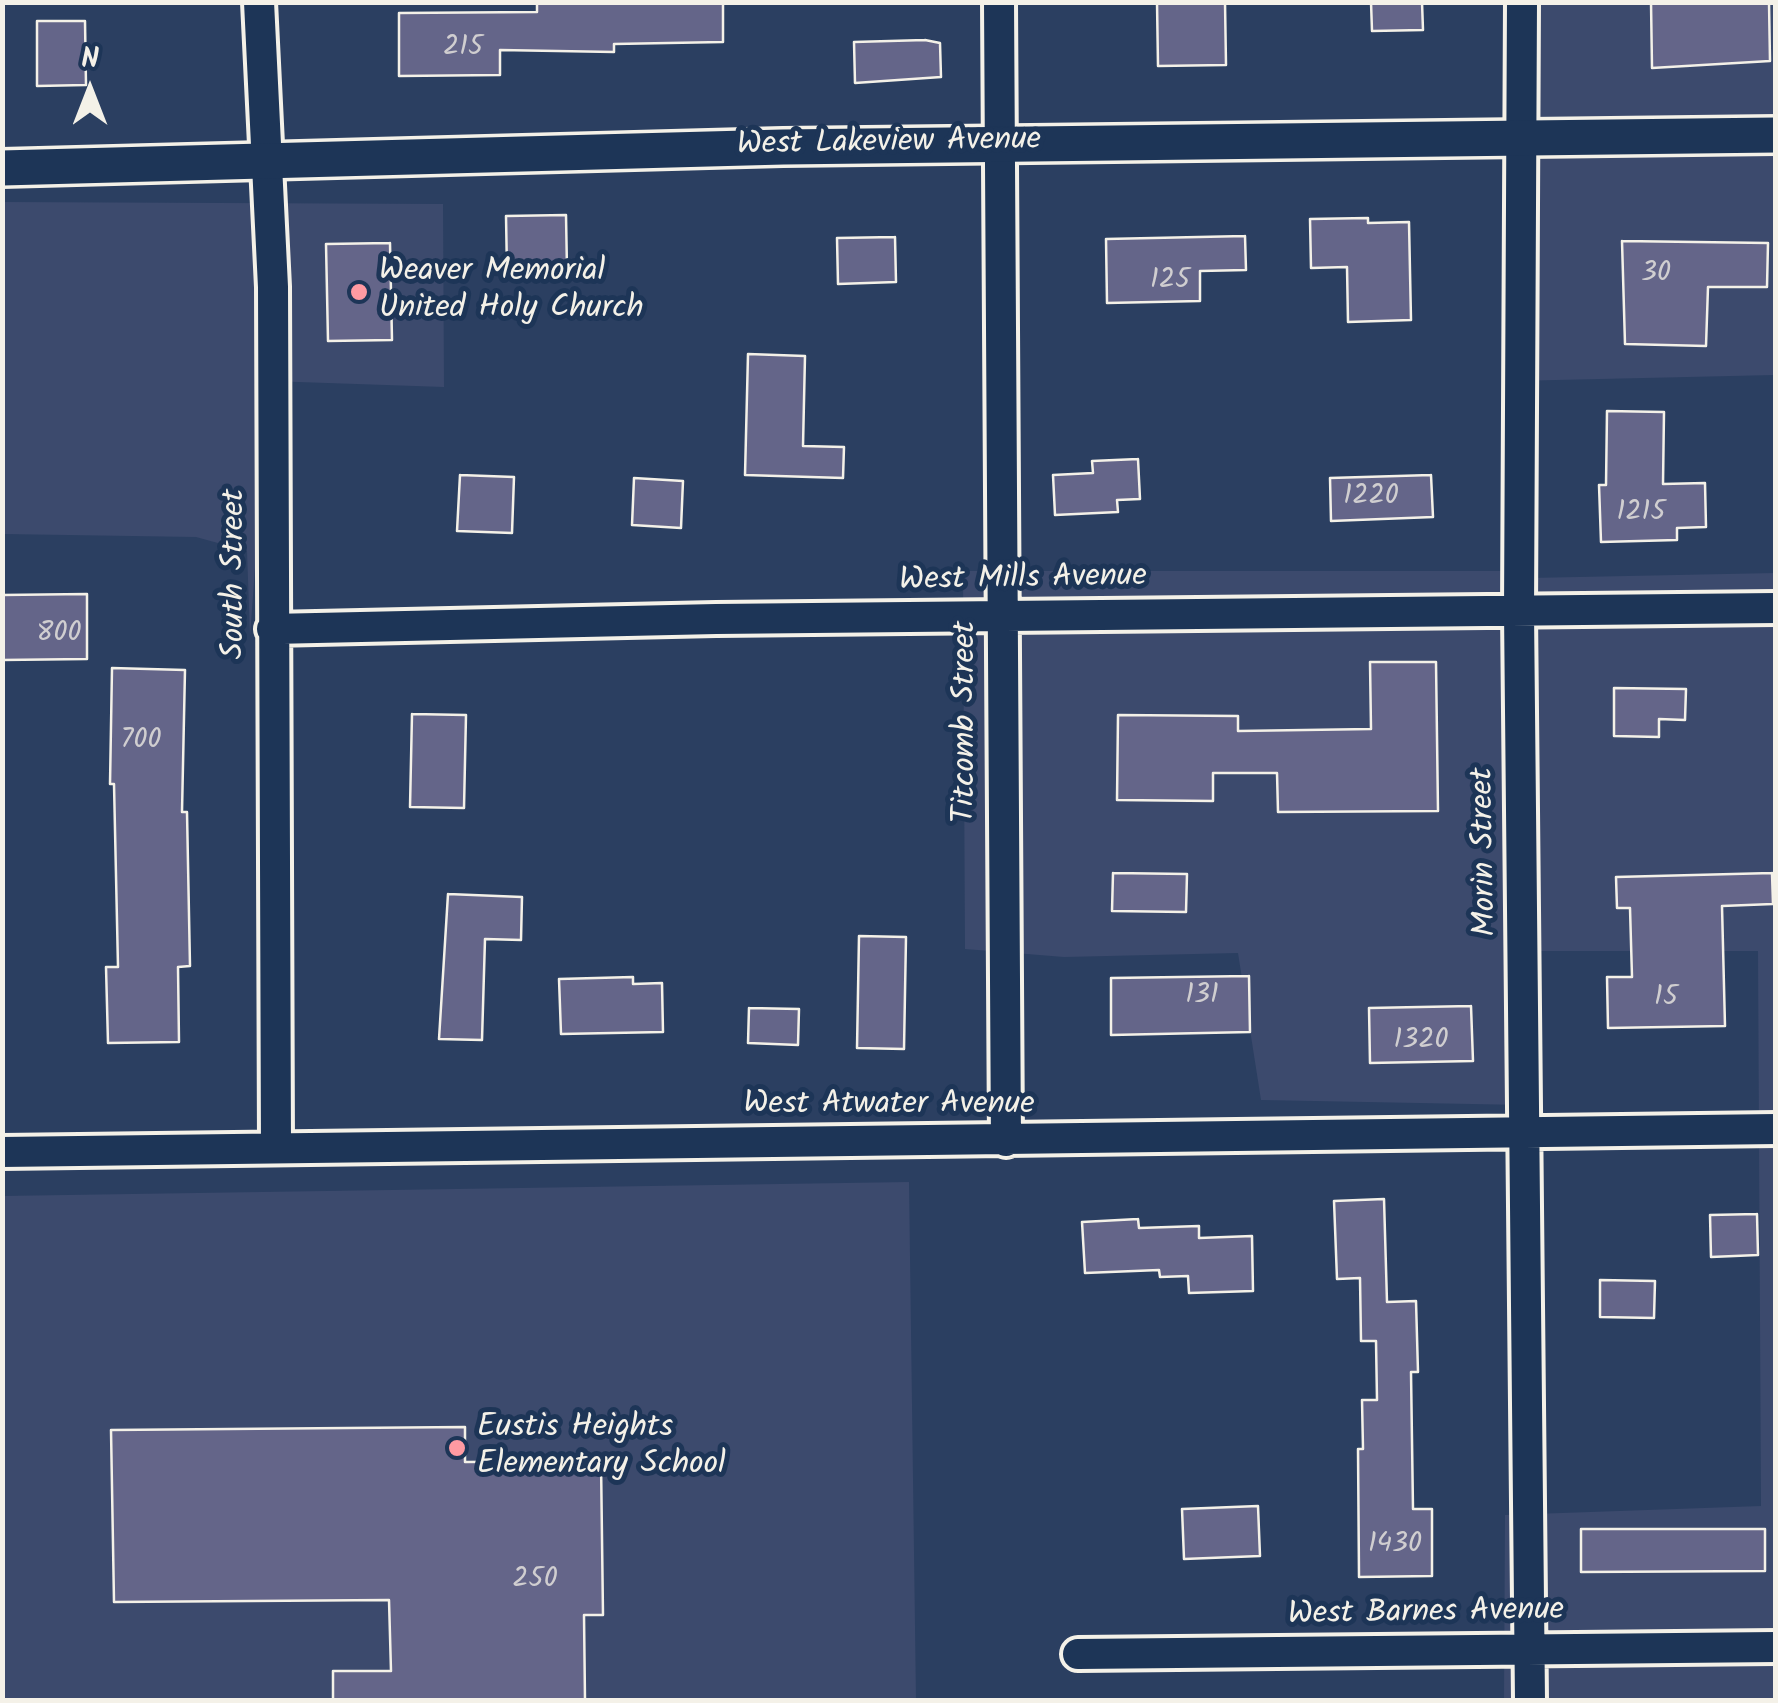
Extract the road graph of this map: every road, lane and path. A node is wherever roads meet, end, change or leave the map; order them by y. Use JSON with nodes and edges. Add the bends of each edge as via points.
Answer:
{"nodes":[{"id":1,"x":259,"y":2,"type":"edge"},
{"id":2,"x":999,"y":2,"type":"edge"},
{"id":3,"x":1522,"y":2,"type":"edge"},
{"id":4,"x":1776,"y":135,"type":"edge"},
{"id":5,"x":1521,"y":137,"type":"junction"},
{"id":6,"x":1000,"y":144,"type":"junction"},
{"id":7,"x":270,"y":158,"type":"junction"},
{"id":8,"x":2,"y":168,"type":"edge"},
{"id":9,"x":1776,"y":608,"type":"edge"},
{"id":10,"x":1520,"y":612,"type":"junction"},
{"id":11,"x":1002,"y":616,"type":"junction"},
{"id":12,"x":272,"y":629,"type":"junction"},
{"id":13,"x":1776,"y":1129,"type":"edge"},
{"id":14,"x":1524,"y":1135,"type":"junction"},
{"id":15,"x":1006,"y":1141,"type":"junction"},
{"id":16,"x":276,"y":1147,"type":"junction"},
{"id":17,"x":2,"y":1152,"type":"edge"},
{"id":18,"x":1776,"y":1647,"type":"edge"},
{"id":19,"x":1530,"y":1649,"type":"junction"},
{"id":20,"x":1078,"y":1654,"type":"dead end"},
{"id":21,"x":1530,"y":1700,"type":"edge"}],
"edges":[{"from":1,"to":7,"type":"street","name":"South Street"},
{"from":2,"to":6,"type":"street","name":"Titcomb Street"},
{"from":3,"to":5,"type":"street","name":"Morin Street"},
{"from":4,"to":5,"type":"street","name":"West Lakeview Avenue"},
{"from":5,"to":6,"type":"street","name":"West Lakeview Avenue"},
{"from":5,"to":10,"type":"street","name":"Morin Street"},
{"from":6,"to":7,"type":"street","name":"West Lakeview Avenue"},
{"from":6,"to":11,"type":"street","name":"Titcomb Street"},
{"from":7,"to":8,"type":"street","name":"West Lakeview Avenue"},
{"from":7,"to":12,"type":"street","name":"South Street"},
{"from":9,"to":10,"type":"street","name":"West Mills Avenue"},
{"from":10,"to":11,"type":"street","name":"West Mills Avenue"},
{"from":10,"to":14,"type":"street","name":"Morin Street"},
{"from":11,"to":12,"type":"street","name":"West Mills Avenue"},
{"from":11,"to":15,"type":"street","name":"Titcomb Street"},
{"from":12,"to":16,"type":"street","name":"South Street"},
{"from":13,"to":14,"type":"street","name":"West Atwater Avenue"},
{"from":14,"to":15,"type":"street","name":"West Atwater Avenue"},
{"from":14,"to":19,"type":"street","name":"Morin Street"},
{"from":15,"to":16,"type":"street","name":"West Atwater Avenue"},
{"from":16,"to":17,"type":"street","name":"West Atwater Avenue"},
{"from":18,"to":19,"type":"street","name":"West Barnes Avenue"},
{"from":19,"to":20,"type":"street","name":"West Barnes Avenue"},
{"from":19,"to":21,"type":"street","name":"Morin Street"}]}
